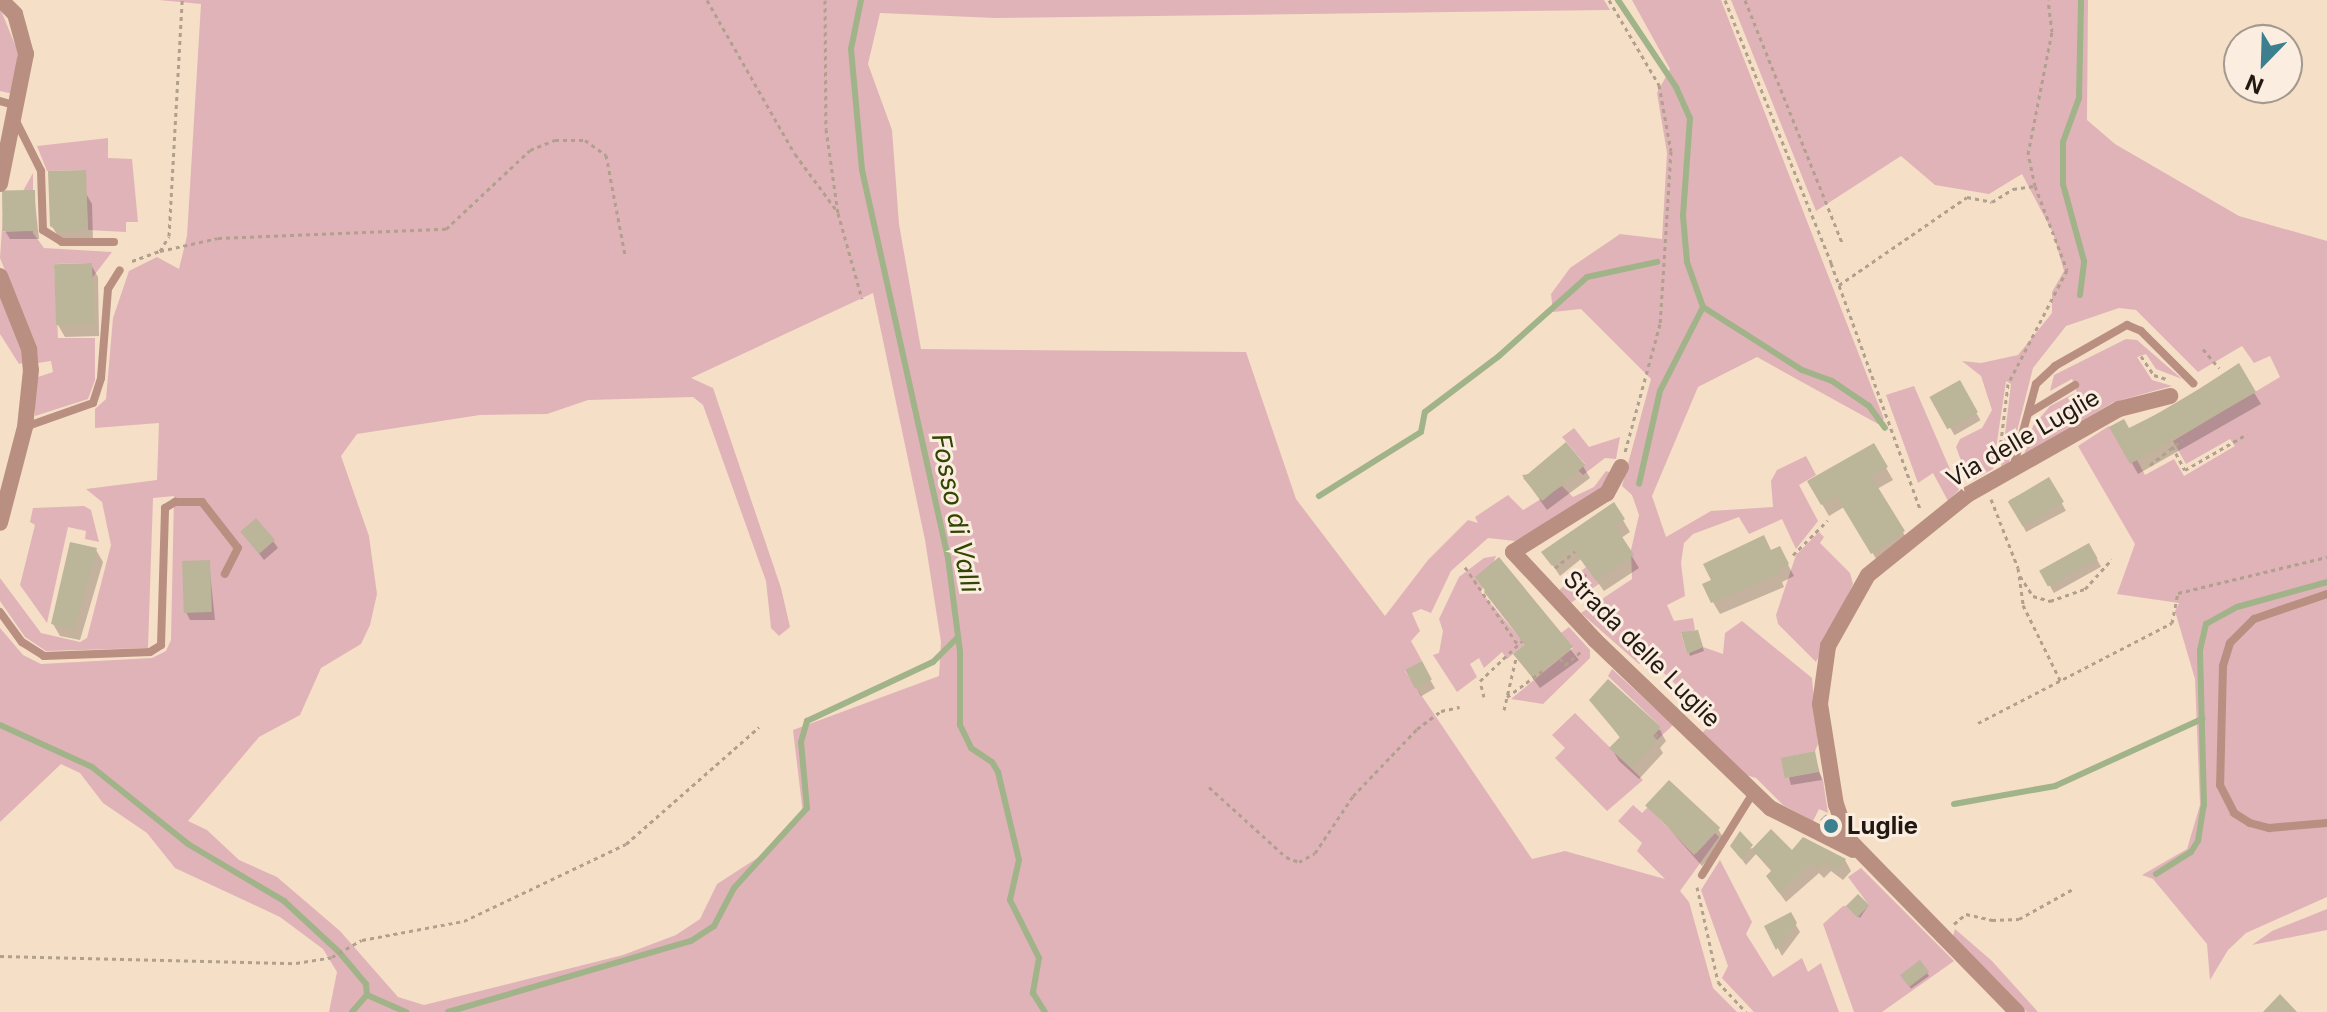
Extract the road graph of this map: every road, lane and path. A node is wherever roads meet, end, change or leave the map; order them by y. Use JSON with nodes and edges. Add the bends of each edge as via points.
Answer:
{"nodes":[{"id":1,"x":1,"y":0,"type":"edge"},
{"id":2,"x":182,"y":0,"type":"edge"},
{"id":3,"x":707,"y":0,"type":"edge"},
{"id":4,"x":825,"y":0,"type":"edge"},
{"id":5,"x":1609,"y":0,"type":"edge"},
{"id":6,"x":1725,"y":0,"type":"edge"},
{"id":7,"x":1745,"y":0,"type":"edge"},
{"id":8,"x":2048,"y":0,"type":"edge"},
{"id":9,"x":0,"y":101,"type":"edge"},
{"id":10,"x":17,"y":113,"type":"junction"},
{"id":11,"x":0,"y":184,"type":"edge"},
{"id":12,"x":2035,"y":186,"type":"junction"},
{"id":13,"x":838,"y":213,"type":"junction"},
{"id":14,"x":114,"y":242,"type":"dead end"},
{"id":15,"x":1842,"y":243,"type":"dead end"},
{"id":16,"x":160,"y":251,"type":"junction"},
{"id":17,"x":625,"y":255,"type":"dead end"},
{"id":18,"x":120,"y":270,"type":"joint"},
{"id":19,"x":0,"y":276,"type":"edge"},
{"id":20,"x":1839,"y":285,"type":"junction"},
{"id":21,"x":862,"y":299,"type":"dead end"},
{"id":22,"x":2203,"y":349,"type":"dead end"},
{"id":23,"x":2141,"y":356,"type":"dead end"},
{"id":24,"x":2219,"y":368,"type":"dead end"},
{"id":25,"x":2193,"y":383,"type":"dead end"},
{"id":26,"x":2075,"y":385,"type":"dead end"},
{"id":27,"x":2173,"y":389,"type":"joint"},
{"id":28,"x":2028,"y":413,"type":"junction"},
{"id":29,"x":25,"y":427,"type":"junction"},
{"id":30,"x":2247,"y":434,"type":"dead end"},
{"id":31,"x":2182,"y":440,"type":"dead end"},
{"id":32,"x":2172,"y":446,"type":"junction"},
{"id":33,"x":2150,"y":465,"type":"dead end"},
{"id":34,"x":1621,"y":467,"type":"joint"},
{"id":35,"x":2012,"y":469,"type":"junction"},
{"id":36,"x":1991,"y":481,"type":"junction"},
{"id":37,"x":1828,"y":520,"type":"dead end"},
{"id":38,"x":0,"y":522,"type":"edge"},
{"id":39,"x":1928,"y":527,"type":"junction"},
{"id":40,"x":1575,"y":551,"type":"dead end"},
{"id":41,"x":1793,"y":555,"type":"dead end"},
{"id":42,"x":2327,"y":557,"type":"edge"},
{"id":43,"x":2112,"y":559,"type":"dead end"},
{"id":44,"x":1465,"y":567,"type":"dead end"},
{"id":45,"x":1589,"y":572,"type":"dead end"},
{"id":46,"x":2018,"y":572,"type":"junction"},
{"id":47,"x":225,"y":574,"type":"dead end"},
{"id":48,"x":1540,"y":581,"type":"junction"},
{"id":49,"x":2327,"y":594,"type":"edge"},
{"id":50,"x":1556,"y":599,"type":"junction"},
{"id":51,"x":0,"y":612,"type":"edge"},
{"id":52,"x":1595,"y":640,"type":"junction"},
{"id":53,"x":1522,"y":641,"type":"dead end"},
{"id":54,"x":1518,"y":645,"type":"junction"},
{"id":55,"x":1516,"y":658,"type":"dead end"},
{"id":56,"x":1560,"y":658,"type":"dead end"},
{"id":57,"x":1545,"y":669,"type":"dead end"},
{"id":58,"x":2060,"y":680,"type":"junction"},
{"id":59,"x":1484,"y":697,"type":"dead end"},
{"id":60,"x":1507,"y":697,"type":"junction"},
{"id":61,"x":1460,"y":707,"type":"dead end"},
{"id":62,"x":1504,"y":710,"type":"dead end"},
{"id":63,"x":1978,"y":723,"type":"dead end"},
{"id":64,"x":759,"y":727,"type":"dead end"},
{"id":65,"x":1209,"y":787,"type":"dead end"},
{"id":66,"x":1753,"y":792,"type":"junction"},
{"id":67,"x":2327,"y":823,"type":"edge"},
{"id":68,"x":1858,"y":853,"type":"junction"},
{"id":69,"x":1702,"y":875,"type":"joint"},
{"id":70,"x":2073,"y":889,"type":"dead end"},
{"id":71,"x":1942,"y":935,"type":"junction"},
{"id":72,"x":0,"y":956,"type":"edge"},
{"id":73,"x":1746,"y":1012,"type":"edge"},
{"id":74,"x":2017,"y":1012,"type":"edge"}],
"edges":[{"from":1,"to":10,"type":"street","via":[[15,14],[26,54]]},
{"from":2,"to":16,"type":"path","via":[[169,236]]},
{"from":3,"to":13,"type":"path","via":[[795,154]]},
{"from":4,"to":13,"type":"path","via":[[822,72]]},
{"from":5,"to":34,"type":"path","via":[[1659,85],[1671,151],[1660,324]]},
{"from":6,"to":20,"type":"path"},
{"from":7,"to":15,"type":"path"},
{"from":8,"to":12,"type":"path","via":[[2052,32],[2028,154]]},
{"from":9,"to":10,"type":"lane"},
{"from":10,"to":11,"type":"street"},
{"from":10,"to":14,"type":"lane","via":[[41,171],[43,230],[62,242]]},
{"from":12,"to":20,"type":"path","via":[[2013,189],[1992,202],[1967,197]]},
{"from":12,"to":36,"type":"path","via":[[2067,270],[2008,384]]},
{"from":13,"to":21,"type":"path"},
{"from":16,"to":17,"type":"path","via":[[218,238],[446,229],[530,150],[555,140],[585,140],[606,155]]},
{"from":16,"to":18,"type":"path"},
{"from":18,"to":29,"type":"lane","via":[[108,289],[101,378],[93,403]]},
{"from":19,"to":29,"type":"street","via":[[29,349]]},
{"from":20,"to":39,"type":"path"},
{"from":22,"to":24,"type":"path"},
{"from":23,"to":27,"type":"path"},
{"from":25,"to":28,"type":"lane","via":[[2141,331],[2127,325],[2055,366],[2036,384]]},
{"from":26,"to":28,"type":"lane"},
{"from":27,"to":35,"type":"street","name":"Via delle Luglie","via":[[2119,409]]},
{"from":28,"to":35,"type":"lane"},
{"from":29,"to":38,"type":"street"},
{"from":30,"to":32,"type":"path","via":[[2185,470]]},
{"from":31,"to":32,"type":"path"},
{"from":32,"to":33,"type":"path"},
{"from":34,"to":48,"type":"street","name":"Strada delle Luglie","via":[[1607,493],[1513,552]]},
{"from":35,"to":36,"type":"street","name":"Via delle Luglie"},
{"from":36,"to":39,"type":"street","name":"Via delle Luglie"},
{"from":36,"to":46,"type":"path"},
{"from":37,"to":41,"type":"path"},
{"from":39,"to":68,"type":"street","name":"Via delle Luglie","via":[[1860,585],[1828,646],[1821,677],[1836,805]]},
{"from":40,"to":48,"type":"path"},
{"from":42,"to":58,"type":"path","via":[[2178,593],[2172,623]]},
{"from":43,"to":46,"type":"path","via":[[2085,589],[2050,601],[2033,596]]},
{"from":44,"to":54,"type":"path"},
{"from":45,"to":50,"type":"path"},
{"from":46,"to":58,"type":"path","via":[[2023,605]]},
{"from":47,"to":51,"type":"lane","via":[[238,548],[202,502],[175,502],[165,508],[161,645],[150,652],[44,656],[22,642]]},
{"from":48,"to":50,"type":"street","name":"Strada delle Luglie"},
{"from":49,"to":67,"type":"lane","via":[[2254,619],[2230,643],[2223,666],[2220,785],[2228,805],[2250,823],[2269,828]]},
{"from":50,"to":52,"type":"street","name":"Strada delle Luglie"},
{"from":52,"to":56,"type":"path","via":[[1565,665]]},
{"from":52,"to":66,"type":"street","name":"Strada delle Luglie"},
{"from":53,"to":54,"type":"path"},
{"from":54,"to":59,"type":"path","via":[[1480,681]]},
{"from":55,"to":60,"type":"path"},
{"from":57,"to":60,"type":"path"},
{"from":58,"to":63,"type":"path"},
{"from":60,"to":62,"type":"path"},
{"from":61,"to":65,"type":"path","via":[[1441,711],[1417,729],[1353,796],[1315,853],[1299,862],[1286,857]]},
{"from":64,"to":72,"type":"path","via":[[626,844],[464,921],[362,940],[332,957],[296,963]]},
{"from":66,"to":68,"type":"street","name":"Strada delle Luglie","via":[[1788,820]]},
{"from":66,"to":69,"type":"lane"},
{"from":68,"to":71,"type":"street","name":"Via delle Luglie"},
{"from":69,"to":73,"type":"path","via":[[1697,901],[1718,982]]},
{"from":70,"to":71,"type":"path","via":[[2019,919],[1966,914]]},
{"from":71,"to":74,"type":"street","name":"Via delle Luglie"}]}
